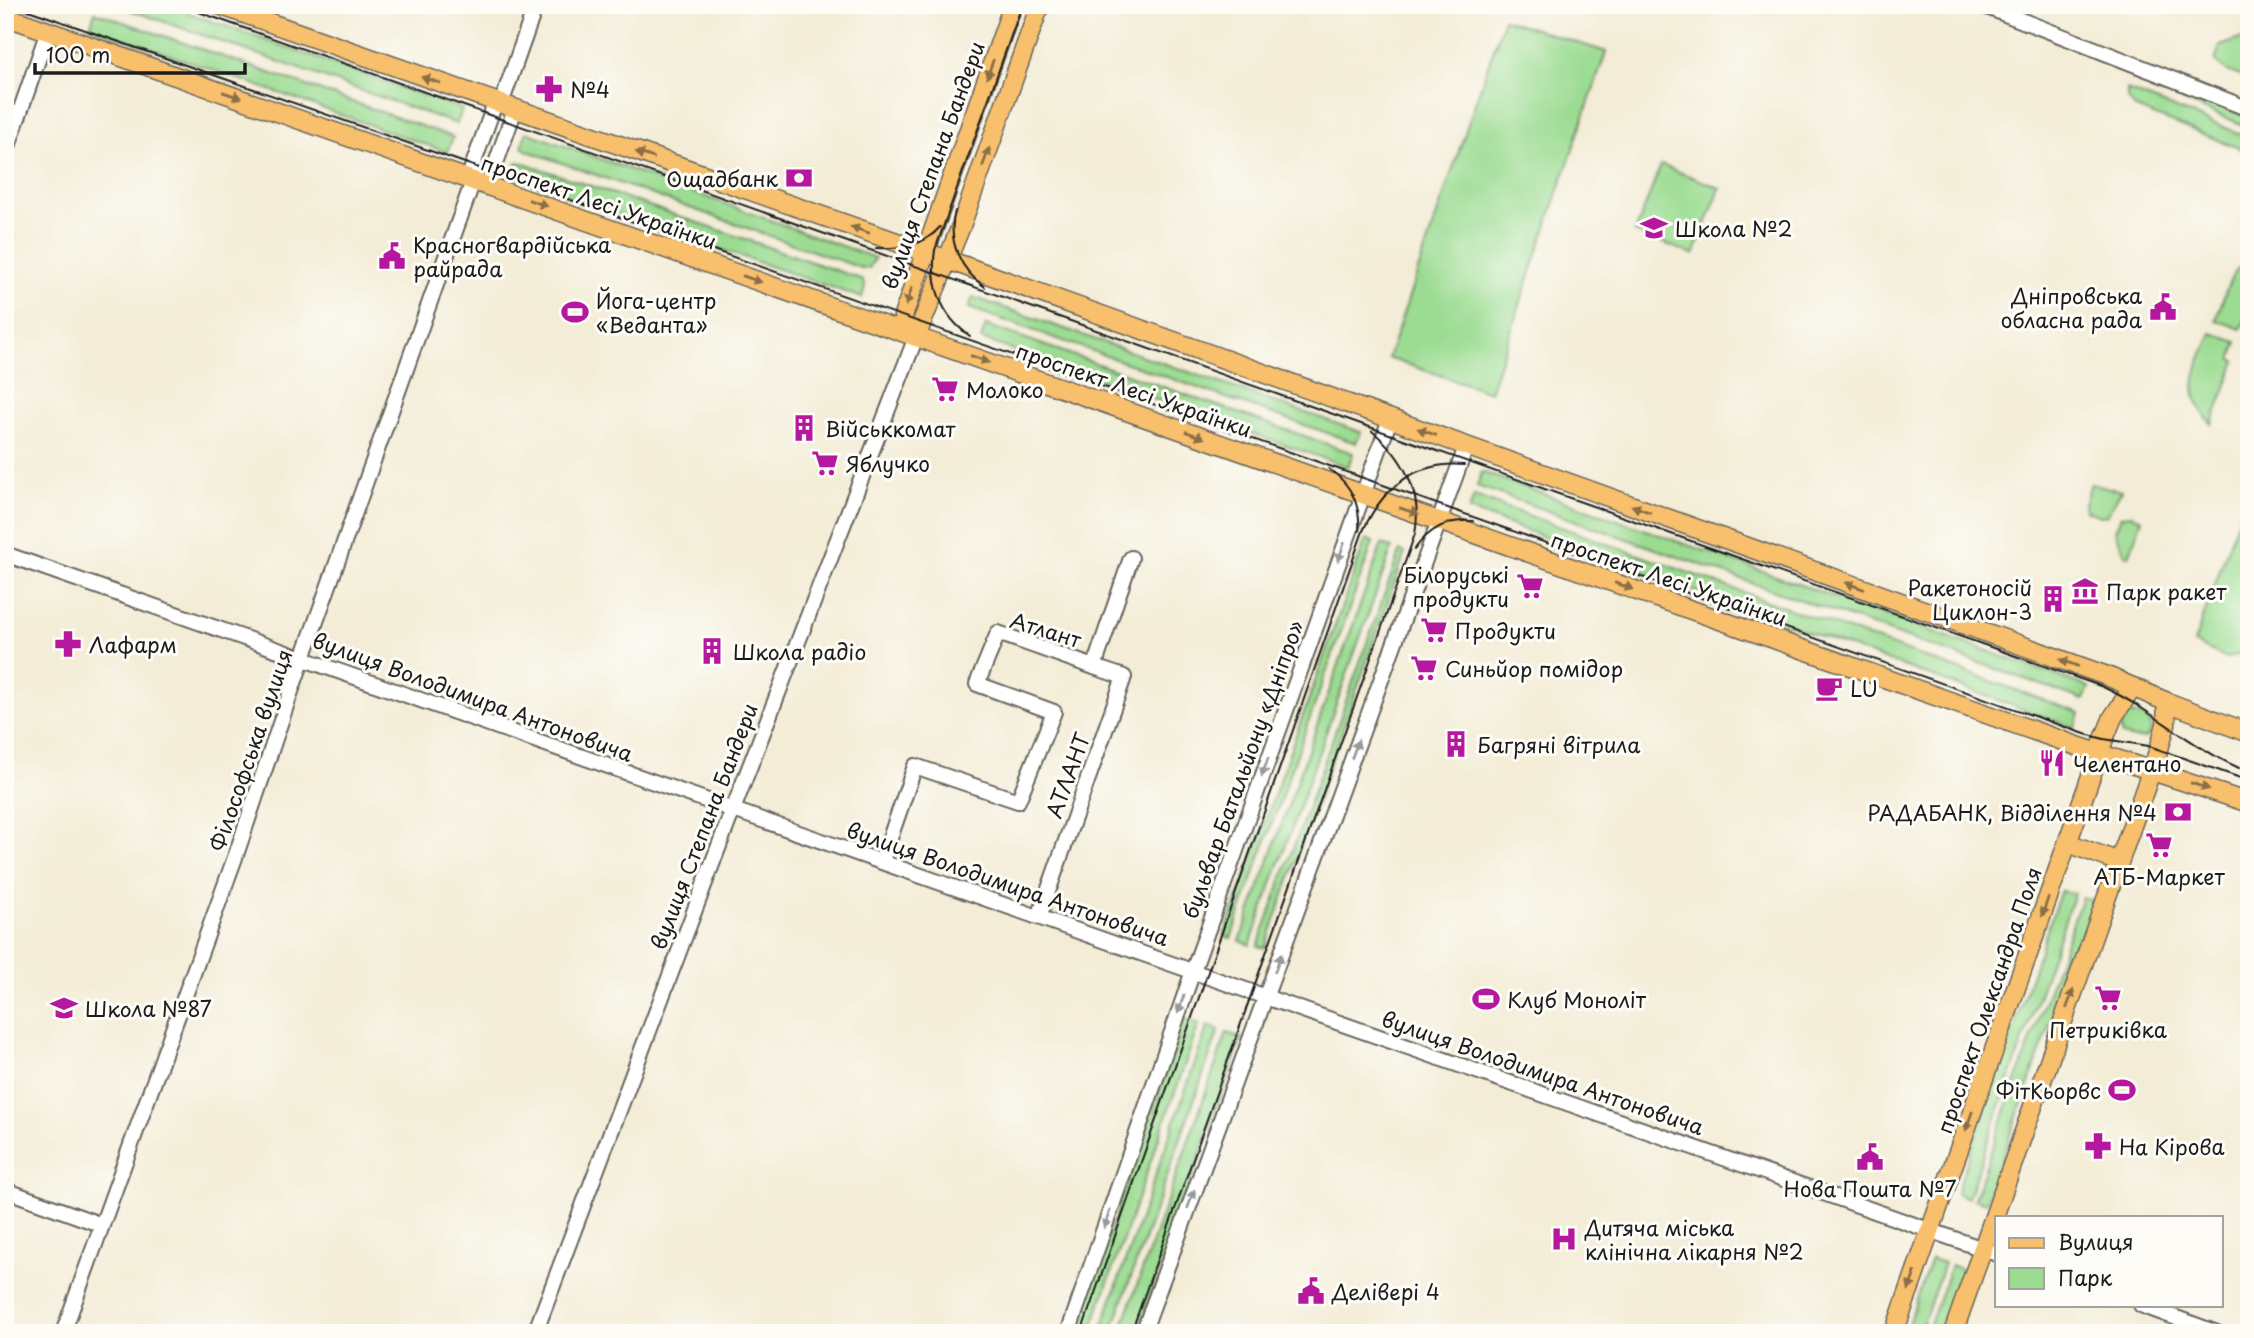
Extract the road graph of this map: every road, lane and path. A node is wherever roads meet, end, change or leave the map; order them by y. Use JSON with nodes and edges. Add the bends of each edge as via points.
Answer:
{"nodes":[{"id":1,"x":219,"y":5,"type":"edge"},
{"id":2,"x":536,"y":5,"type":"edge"},
{"id":3,"x":1013,"y":5,"type":"edge"},
{"id":4,"x":1040,"y":5,"type":"edge"},
{"id":5,"x":1982,"y":5,"type":"edge"},
{"id":6,"x":5,"y":16,"type":"edge"},
{"id":7,"x":48,"y":31,"type":"junction"},
{"id":8,"x":504,"y":105,"type":"junction"},
{"id":9,"x":2249,"y":110,"type":"edge"},
{"id":10,"x":5,"y":155,"type":"edge"},
{"id":11,"x":477,"y":182,"type":"junction"},
{"id":12,"x":937,"y":216,"type":"junction"},
{"id":13,"x":961,"y":226,"type":"junction"},
{"id":14,"x":886,"y":239,"type":"junction"},
{"id":15,"x":925,"y":252,"type":"junction"},
{"id":16,"x":948,"y":260,"type":"junction"},
{"id":17,"x":999,"y":279,"type":"junction"},
{"id":18,"x":916,"y":337,"type":"junction"},
{"id":19,"x":1390,"y":419,"type":"junction"},
{"id":20,"x":1466,"y":447,"type":"junction"},
{"id":21,"x":1363,"y":494,"type":"junction"},
{"id":22,"x":1438,"y":521,"type":"junction"},
{"id":23,"x":5,"y":554,"type":"edge"},
{"id":24,"x":304,"y":658,"type":"junction"},
{"id":25,"x":1096,"y":661,"type":"junction"},
{"id":26,"x":2133,"y":688,"type":"junction"},
{"id":27,"x":2167,"y":702,"type":"junction"},
{"id":28,"x":2249,"y":733,"type":"edge"},
{"id":29,"x":2099,"y":753,"type":"junction"},
{"id":30,"x":2152,"y":769,"type":"junction"},
{"id":31,"x":2249,"y":803,"type":"edge"},
{"id":32,"x":734,"y":809,"type":"junction"},
{"id":33,"x":2068,"y":843,"type":"junction"},
{"id":34,"x":882,"y":862,"type":"junction"},
{"id":35,"x":2119,"y":862,"type":"junction"},
{"id":36,"x":1039,"y":917,"type":"junction"},
{"id":37,"x":1193,"y":971,"type":"junction"},
{"id":38,"x":1266,"y":996,"type":"junction"},
{"id":39,"x":5,"y":1190,"type":"edge"},
{"id":40,"x":2002,"y":1216,"type":"edge"},
{"id":41,"x":102,"y":1226,"type":"junction"},
{"id":42,"x":1931,"y":1230,"type":"junction"},
{"id":43,"x":1990,"y":1251,"type":"edge"},
{"id":44,"x":2144,"y":1306,"type":"edge"},
{"id":45,"x":63,"y":1333,"type":"edge"},
{"id":46,"x":535,"y":1333,"type":"edge"},
{"id":47,"x":1068,"y":1333,"type":"edge"},
{"id":48,"x":1143,"y":1333,"type":"edge"},
{"id":49,"x":1894,"y":1333,"type":"edge"},
{"id":50,"x":1953,"y":1333,"type":"edge"},
{"id":51,"x":2217,"y":1333,"type":"edge"}],
"edges":[{"from":8,"to":1,"type":"main road","one_way":true},
{"from":2,"to":8,"type":"street","name":"Філософська вулиця"},
{"from":3,"to":12,"type":"main road","name":"вулиця Степана Бандери","one_way":true},
{"from":13,"to":4,"type":"main road","name":"вулиця Степана Бандери","one_way":true},
{"from":5,"to":9,"type":"street"},
{"from":6,"to":7,"type":"main road","name":"проспект Лесі Українки"},
{"from":7,"to":10,"type":"street"},
{"from":7,"to":11,"type":"main road","name":"проспект Лесі Українки","one_way":true},
{"from":8,"to":11,"type":"street","name":"Філософська вулиця"},
{"from":8,"to":11,"type":"street","name":"Філософська вулиця"},
{"from":14,"to":8,"type":"main road","one_way":true},
{"from":11,"to":18,"type":"main road","name":"проспект Лесі Українки","one_way":true},
{"from":11,"to":24,"type":"street","name":"Філософська вулиця"},
{"from":12,"to":14,"type":"main road","via":[[918,235]]},
{"from":12,"to":15,"type":"main road","name":"вулиця Степана Бандери"},
{"from":13,"to":16,"type":"main road","name":"вулиця Степана Бандери"},
{"from":13,"to":17,"type":"main road","via":[[964,246],[974,262]]},
{"from":14,"to":15,"type":"main road"},
{"from":15,"to":16,"type":"main road"},
{"from":15,"to":18,"type":"main road","name":"вулиця Степана Бандери","one_way":true,"via":[[903,316],[903,323]]},
{"from":16,"to":17,"type":"main road"},
{"from":16,"to":18,"type":"main road","name":"вулиця Степана Бандери"},
{"from":17,"to":19,"type":"main road"},
{"from":18,"to":21,"type":"main road","name":"проспект Лесі Українки","one_way":true},
{"from":18,"to":32,"type":"street","name":"вулиця Степана Бандери"},
{"from":20,"to":19,"type":"main road","one_way":true},
{"from":19,"to":21,"type":"street","name":"бульвар Батальйону «Дніпро»"},
{"from":20,"to":22,"type":"street"},
{"from":26,"to":20,"type":"main road","one_way":true},
{"from":21,"to":22,"type":"main road","name":"проспект Лесі Українки","one_way":true},
{"from":21,"to":37,"type":"street","name":"бульвар Батальйону «Дніпро»","one_way":true},
{"from":22,"to":29,"type":"main road","name":"проспект Лесі Українки","one_way":true},
{"from":38,"to":22,"type":"street","one_way":true},
{"from":23,"to":24,"type":"street","name":"вулиця Володимира Антоновича"},
{"from":24,"to":32,"type":"street","name":"вулиця Володимира Антоновича"},
{"from":24,"to":41,"type":"street","name":"Філософська вулиця"},
{"from":25,"to":25,"type":"street","name":"Атлант","via":[[1102,642],[1131,558]]},
{"from":25,"to":34,"type":"street","name":"Атлант","via":[[998,633],[977,684],[1054,712],[1018,802],[915,766]]},
{"from":25,"to":36,"type":"street","name":"АТЛАНТ","via":[[1124,677]]},
{"from":26,"to":27,"type":"main road"},
{"from":26,"to":29,"type":"main road","name":"проспект Олександра Поля","via":[[2113,717]]},
{"from":27,"to":28,"type":"main road"},
{"from":27,"to":30,"type":"main road","via":[[2166,724]]},
{"from":29,"to":30,"type":"main road","name":"проспект Лесі Українки"},
{"from":29,"to":33,"type":"main road","name":"проспект Олександра Поля"},
{"from":30,"to":31,"type":"main road","name":"проспект Лесі Українки","one_way":true},
{"from":30,"to":35,"type":"main road"},
{"from":32,"to":34,"type":"street","name":"вулиця Володимира Антоновича"},
{"from":32,"to":46,"type":"street","name":"вулиця Степана Бандери"},
{"from":33,"to":35,"type":"main road"},
{"from":33,"to":42,"type":"main road","name":"проспект Олександра Поля","one_way":true},
{"from":34,"to":36,"type":"street","name":"вулиця Володимира Антоновича"},
{"from":40,"to":35,"type":"main road","one_way":true},
{"from":36,"to":37,"type":"street","name":"вулиця Володимира Антоновича"},
{"from":37,"to":38,"type":"street","name":"вулиця Володимира Антоновича"},
{"from":37,"to":47,"type":"street","name":"бульвар Батальйону «Дніпро»","one_way":true},
{"from":38,"to":42,"type":"street","name":"вулиця Володимира Антоновича"},
{"from":48,"to":38,"type":"street","one_way":true},
{"from":39,"to":41,"type":"street"},
{"from":41,"to":45,"type":"street","name":"Філософська вулиця"},
{"from":42,"to":43,"type":"street","name":"вулиця Володимира Антоновича"},
{"from":42,"to":49,"type":"main road","name":"проспект Олександра Поля","one_way":true},
{"from":43,"to":50,"type":"main road"},
{"from":44,"to":51,"type":"street"}]}
